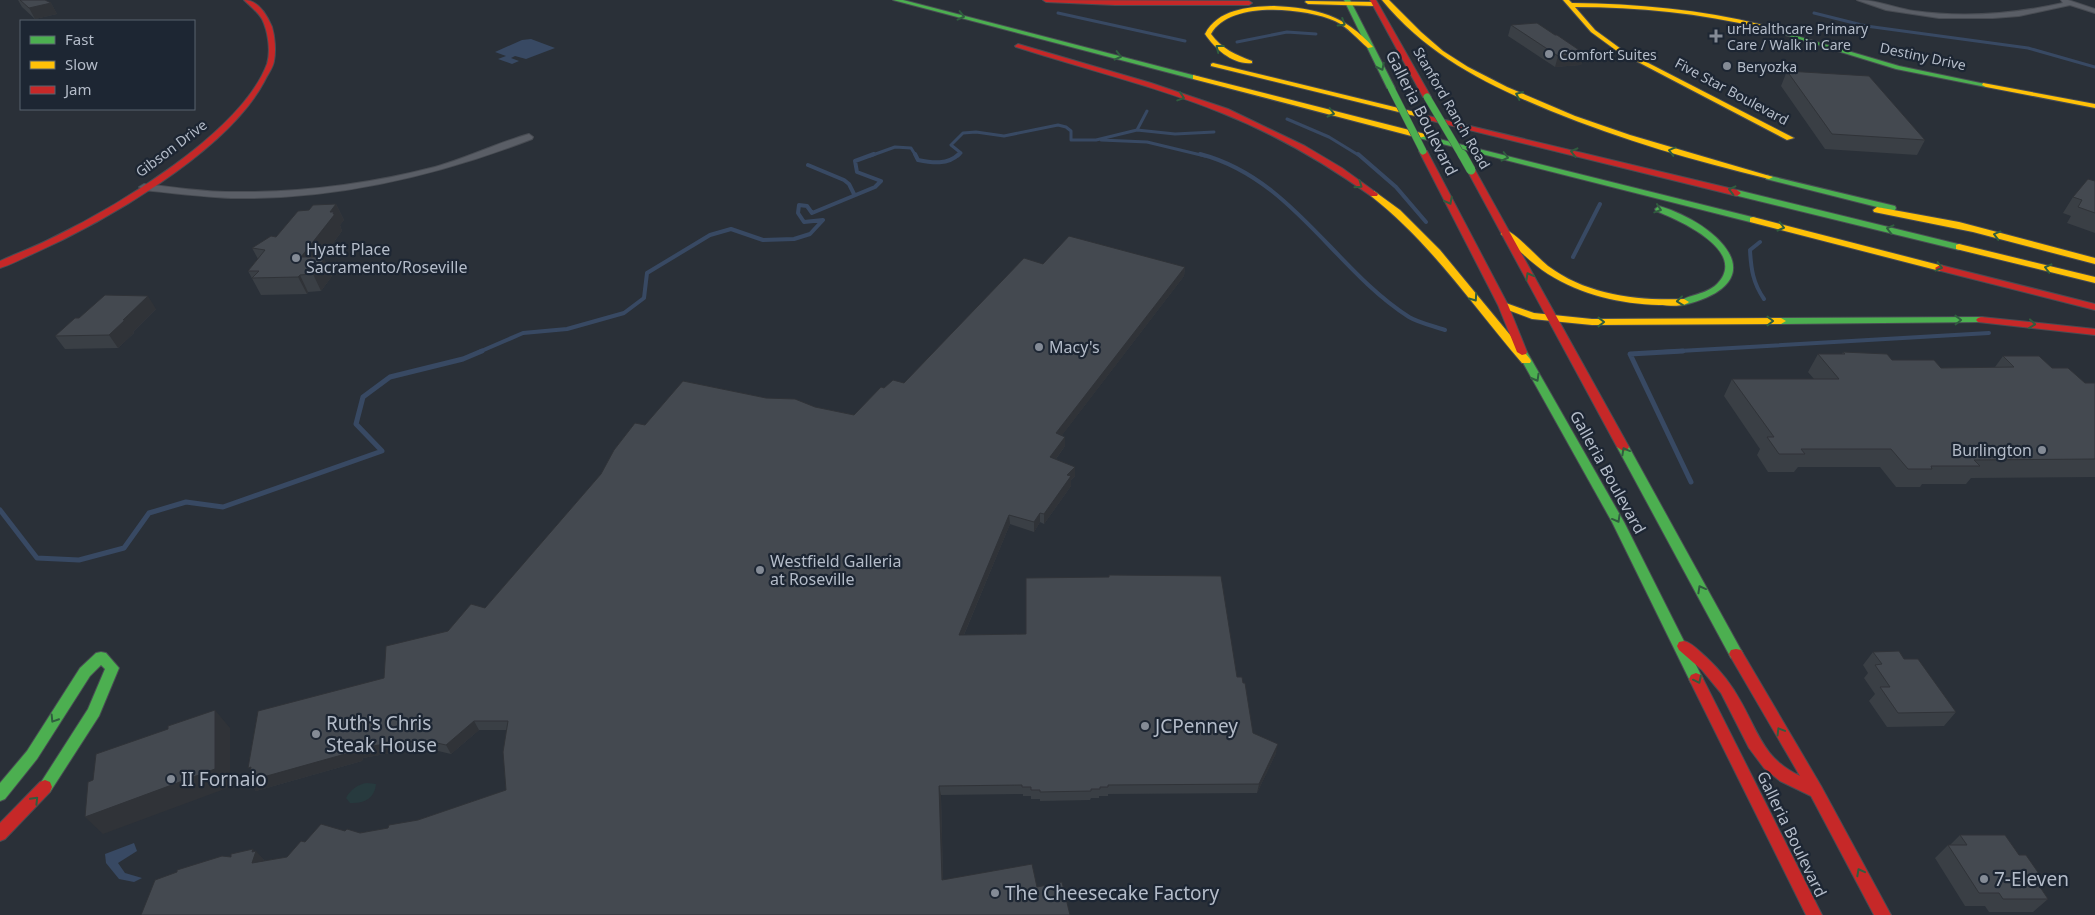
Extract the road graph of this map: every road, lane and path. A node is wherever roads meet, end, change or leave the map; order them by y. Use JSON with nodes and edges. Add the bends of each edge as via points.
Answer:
{"nodes":[{"id":1,"x":247,"y":0,"type":"edge"},
{"id":2,"x":1046,"y":0,"type":"edge"},
{"id":3,"x":1862,"y":0,"type":"edge"},
{"id":4,"x":2062,"y":0,"type":"edge"},
{"id":5,"x":1348,"y":1,"type":"edge"},
{"id":6,"x":1378,"y":1,"type":"edge"},
{"id":7,"x":892,"y":2,"type":"edge"},
{"id":8,"x":1568,"y":2,"type":"edge"},
{"id":9,"x":2071,"y":3,"type":"junction"},
{"id":10,"x":2095,"y":11,"type":"edge"},
{"id":11,"x":984,"y":34,"type":"dead end"},
{"id":12,"x":1370,"y":47,"type":"junction"},
{"id":13,"x":1197,"y":61,"type":"dead end"},
{"id":14,"x":1216,"y":95,"type":"dead end"},
{"id":15,"x":1245,"y":102,"type":"dead end"},
{"id":16,"x":2095,"y":106,"type":"edge"},
{"id":17,"x":530,"y":137,"type":"dead end"},
{"id":18,"x":1557,"y":137,"type":"dead end"},
{"id":19,"x":1790,"y":138,"type":"dead end"},
{"id":20,"x":1680,"y":165,"type":"dead end"},
{"id":21,"x":144,"y":187,"type":"junction"},
{"id":22,"x":1973,"y":229,"type":"junction"},
{"id":23,"x":1504,"y":232,"type":"junction"},
{"id":24,"x":2095,"y":261,"type":"edge"},
{"id":25,"x":0,"y":265,"type":"edge"},
{"id":26,"x":2095,"y":280,"type":"edge"},
{"id":27,"x":1504,"y":305,"type":"junction"},
{"id":28,"x":2095,"y":307,"type":"edge"},
{"id":29,"x":1552,"y":319,"type":"junction"},
{"id":30,"x":2095,"y":332,"type":"edge"},
{"id":31,"x":1526,"y":361,"type":"junction"},
{"id":32,"x":1679,"y":642,"type":"junction"},
{"id":33,"x":1816,"y":791,"type":"junction"},
{"id":34,"x":0,"y":794,"type":"edge"},
{"id":35,"x":0,"y":834,"type":"edge"},
{"id":36,"x":1814,"y":915,"type":"edge"},
{"id":37,"x":1883,"y":915,"type":"edge"}],
"edges":[{"from":1,"to":21,"type":"main road","name":"Gibson Drive","via":[[266,17],[273,40],[272,61],[266,78],[236,116],[199,150]]},
{"from":2,"to":5,"type":"main road","via":[[1123,3]]},
{"from":3,"to":9,"type":"street","via":[[1913,13],[1956,17],[2033,11]]},
{"from":4,"to":9,"type":"street"},
{"from":5,"to":6,"type":"main road"},
{"from":5,"to":12,"type":"main road"},
{"from":22,"to":6,"type":"main road","one_way":true,"via":[[1662,149],[1572,118],[1500,86],[1451,59]]},
{"from":6,"to":23,"type":"main road","name":"Stanford Ranch Road","bridge":true,"via":[[1427,97]]},
{"from":7,"to":11,"type":"main road"},
{"from":7,"to":28,"type":"main road","one_way":true,"via":[[1180,72],[1293,104]]},
{"from":8,"to":16,"type":"main road","name":"Destiny Drive","via":[[1648,5],[1707,12],[1899,68]]},
{"from":8,"to":19,"type":"main road","name":"Five Star Boulevard","via":[[1593,31],[1619,50]]},
{"from":9,"to":10,"type":"street"},
{"from":18,"to":12,"type":"main road","one_way":true,"via":[[1247,61],[1226,53],[1213,43],[1208,34],[1214,24],[1242,12],[1293,10],[1338,20]]},
{"from":12,"to":27,"type":"main road","name":"Galleria Boulevard","one_way":true,"bridge":true},
{"from":26,"to":13,"type":"main road","one_way":true},
{"from":14,"to":31,"type":"main road","one_way":true,"via":[[1010,43],[1222,110],[1322,160],[1383,202],[1422,235]]},
{"from":15,"to":23,"type":"main road","one_way":true,"via":[[1646,205],[1692,223],[1705,232],[1722,248],[1730,271],[1717,290],[1692,300],[1675,302],[1609,296],[1553,273]]},
{"from":17,"to":21,"type":"street","via":[[425,172],[353,186],[254,195]]},
{"from":20,"to":22,"type":"main road"},
{"from":21,"to":25,"type":"main road","name":"Gibson Drive","via":[[56,239]]},
{"from":24,"to":22,"type":"main road","one_way":true},
{"from":29,"to":23,"type":"main road","name":"Galleria Boulevard","one_way":true},
{"from":27,"to":29,"type":"main road","via":[[1532,316]]},
{"from":27,"to":31,"type":"main road","name":"Galleria Boulevard"},
{"from":29,"to":30,"type":"main road","one_way":true,"via":[[1592,322],[1983,320]]},
{"from":33,"to":29,"type":"main road","name":"Galleria Boulevard","one_way":true,"via":[[1761,699]]},
{"from":31,"to":32,"type":"main road","name":"Galleria Boulevard","one_way":true,"via":[[1618,522]]},
{"from":32,"to":33,"type":"main road","via":[[1704,662],[1724,686],[1769,764],[1784,776]]},
{"from":32,"to":36,"type":"main road","name":"Galleria Boulevard","one_way":true},
{"from":37,"to":33,"type":"main road","name":"Galleria Boulevard","one_way":true},
{"from":35,"to":34,"type":"main road","one_way":true,"via":[[41,793],[94,712],[112,668],[101,657],[85,672],[32,755]]}]}
